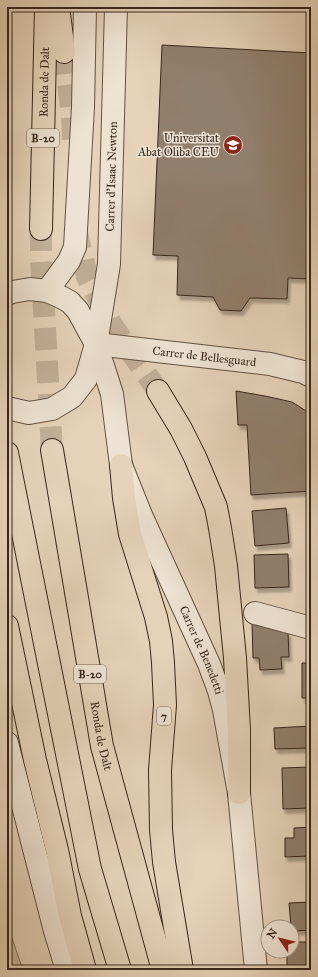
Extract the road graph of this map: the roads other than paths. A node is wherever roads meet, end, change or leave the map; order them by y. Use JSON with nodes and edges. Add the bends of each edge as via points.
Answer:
{"nodes":[{"id":1,"x":46,"y":7,"type":"edge"},
{"id":2,"x":58,"y":7,"type":"edge"},
{"id":3,"x":85,"y":7,"type":"edge"},
{"id":4,"x":116,"y":7,"type":"edge"},
{"id":5,"x":64,"y":52,"type":"tunnel mouth"},
{"id":6,"x":41,"y":229,"type":"tunnel mouth"},
{"id":7,"x":47,"y":291,"type":"junction"},
{"id":8,"x":7,"y":294,"type":"edge"},
{"id":9,"x":96,"y":344,"type":"junction"},
{"id":10,"x":311,"y":376,"type":"edge"},
{"id":11,"x":158,"y":391,"type":"tunnel mouth"},
{"id":12,"x":7,"y":408,"type":"edge"},
{"id":13,"x":52,"y":450,"type":"tunnel mouth"},
{"id":14,"x":7,"y":453,"type":"edge"},
{"id":15,"x":121,"y":464,"type":"junction"},
{"id":16,"x":255,"y":613,"type":"dead end"},
{"id":17,"x":7,"y":626,"type":"edge"},
{"id":18,"x":311,"y":628,"type":"edge"},
{"id":19,"x":7,"y":743,"type":"edge"},
{"id":20,"x":239,"y":793,"type":"junction"},
{"id":21,"x":67,"y":970,"type":"edge"},
{"id":22,"x":85,"y":970,"type":"edge"},
{"id":23,"x":120,"y":970,"type":"edge"},
{"id":24,"x":163,"y":970,"type":"edge"},
{"id":25,"x":182,"y":970,"type":"edge"},
{"id":26,"x":256,"y":970,"type":"edge"}],
"edges":[{"from":1,"to":6,"type":"highway","name":"Ronda de Dalt","number":"B-20"},
{"from":2,"to":5,"type":"highway"},
{"from":3,"to":7,"type":"street","via":[[83,107],[75,248],[69,261]]},
{"from":4,"to":9,"type":"street","name":"Carrer d'Isaac Newton","via":[[109,264]]},
{"from":7,"to":8,"type":"street","via":[[30,289]]},
{"from":7,"to":9,"type":"street","name":"Carrer de Benedetti","via":[[70,302],[78,311]]},
{"from":9,"to":10,"type":"street","name":"Carrer de Bellesguard","via":[[270,364]]},
{"from":9,"to":12,"type":"street","name":"Carrer d'Isaac Newton","via":[[86,379],[72,397],[52,409],[29,413]]},
{"from":9,"to":15,"type":"street","name":"Carrer de Benedetti","via":[[112,394]]},
{"from":11,"to":20,"type":"highway","via":[[196,458],[216,507],[226,566],[235,658]]},
{"from":13,"to":24,"type":"highway","name":"Ronda de Dalt","number":"B-20","via":[[102,746]]},
{"from":14,"to":23,"type":"highway","via":[[90,869]]},
{"from":15,"to":20,"type":"street","name":"Carrer de Benedetti","via":[[141,516],[219,691]]},
{"from":15,"to":25,"type":"highway","number":"7","via":[[130,534],[156,617],[163,663],[165,705],[160,770],[161,830]]},
{"from":16,"to":18,"type":"street"},
{"from":17,"to":22,"type":"highway","via":[[34,760]]},
{"from":19,"to":21,"type":"street"},
{"from":20,"to":26,"type":"street","name":"Carrer de Benedetti"}]}
